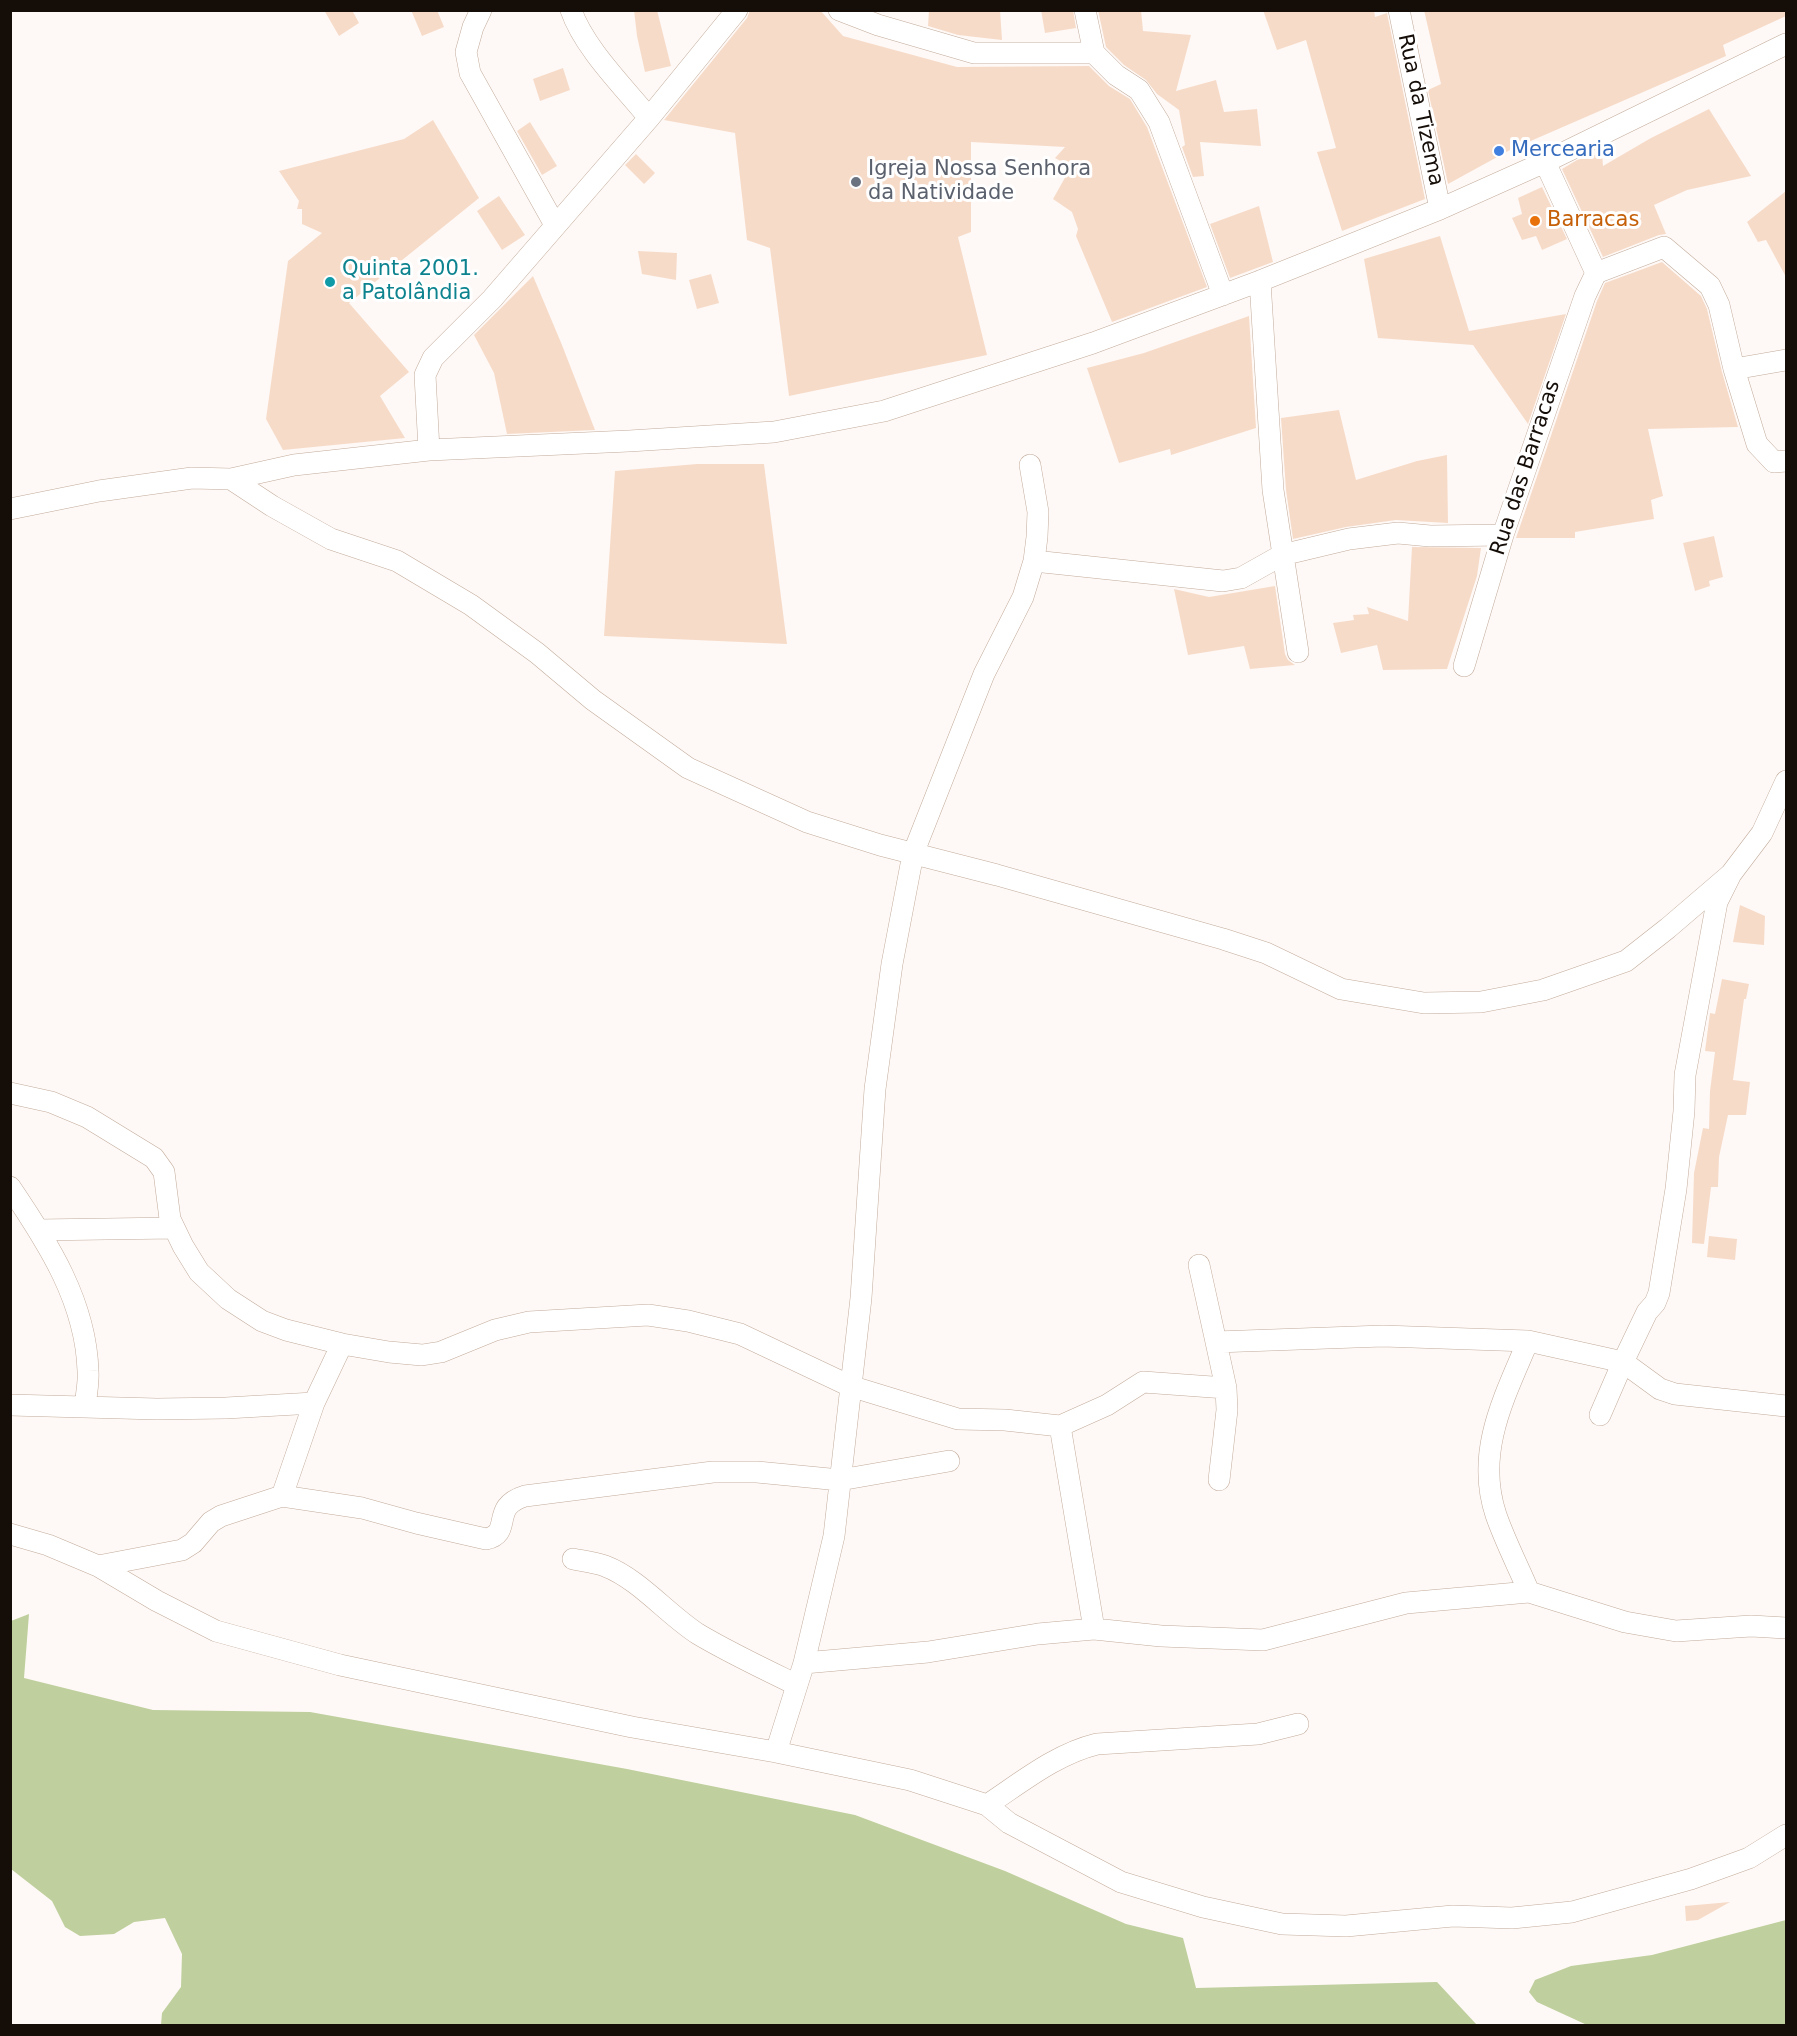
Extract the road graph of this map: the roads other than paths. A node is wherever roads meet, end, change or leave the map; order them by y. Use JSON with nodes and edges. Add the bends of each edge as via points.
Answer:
{"nodes":[{"id":1,"x":481,"y":10,"type":"edge"},
{"id":2,"x":571,"y":10,"type":"edge"},
{"id":3,"x":737,"y":10,"type":"edge"},
{"id":4,"x":839,"y":10,"type":"edge"},
{"id":5,"x":1084,"y":10,"type":"edge"},
{"id":6,"x":1399,"y":10,"type":"edge"},
{"id":7,"x":1786,"y":44,"type":"edge"},
{"id":8,"x":1094,"y":53,"type":"junction"},
{"id":9,"x":649,"y":118,"type":"junction"},
{"id":10,"x":1545,"y":162,"type":"junction"},
{"id":11,"x":1440,"y":209,"type":"junction"},
{"id":12,"x":555,"y":225,"type":"junction"},
{"id":13,"x":1596,"y":273,"type":"junction"},
{"id":14,"x":1260,"y":281,"type":"junction"},
{"id":15,"x":1223,"y":295,"type":"junction"},
{"id":16,"x":1786,"y":360,"type":"edge"},
{"id":17,"x":1734,"y":369,"type":"junction"},
{"id":18,"x":429,"y":450,"type":"junction"},
{"id":19,"x":1786,"y":461,"type":"edge"},
{"id":20,"x":1030,"y":465,"type":"dead end"},
{"id":21,"x":231,"y":479,"type":"junction"},
{"id":22,"x":10,"y":509,"type":"edge"},
{"id":23,"x":1503,"y":535,"type":"junction"},
{"id":24,"x":1282,"y":555,"type":"junction"},
{"id":25,"x":1034,"y":561,"type":"junction"},
{"id":26,"x":1298,"y":651,"type":"dead end"},
{"id":27,"x":1464,"y":666,"type":"dead end"},
{"id":28,"x":1786,"y":781,"type":"edge"},
{"id":29,"x":913,"y":854,"type":"junction"},
{"id":30,"x":1731,"y":874,"type":"junction"},
{"id":31,"x":10,"y":1093,"type":"edge"},
{"id":32,"x":10,"y":1187,"type":"edge"},
{"id":33,"x":174,"y":1228,"type":"junction"},
{"id":34,"x":38,"y":1230,"type":"junction"},
{"id":35,"x":1199,"y":1265,"type":"dead end"},
{"id":36,"x":1216,"y":1341,"type":"junction"},
{"id":37,"x":1528,"y":1341,"type":"junction"},
{"id":38,"x":342,"y":1344,"type":"junction"},
{"id":39,"x":1623,"y":1362,"type":"junction"},
{"id":40,"x":850,"y":1386,"type":"junction"},
{"id":41,"x":1226,"y":1388,"type":"junction"},
{"id":42,"x":314,"y":1403,"type":"junction"},
{"id":43,"x":10,"y":1406,"type":"edge"},
{"id":44,"x":1786,"y":1406,"type":"edge"},
{"id":45,"x":85,"y":1407,"type":"junction"},
{"id":46,"x":1600,"y":1415,"type":"dead end"},
{"id":47,"x":1060,"y":1426,"type":"junction"},
{"id":48,"x":949,"y":1461,"type":"dead end"},
{"id":49,"x":840,"y":1480,"type":"junction"},
{"id":50,"x":1219,"y":1480,"type":"dead end"},
{"id":51,"x":282,"y":1496,"type":"junction"},
{"id":52,"x":10,"y":1534,"type":"edge"},
{"id":53,"x":573,"y":1560,"type":"dead end"},
{"id":54,"x":98,"y":1566,"type":"junction"},
{"id":55,"x":1529,"y":1592,"type":"junction"},
{"id":56,"x":1786,"y":1628,"type":"edge"},
{"id":57,"x":1094,"y":1629,"type":"junction"},
{"id":58,"x":804,"y":1663,"type":"junction"},
{"id":59,"x":797,"y":1684,"type":"junction"},
{"id":60,"x":1298,"y":1725,"type":"dead end"},
{"id":61,"x":776,"y":1752,"type":"junction"},
{"id":62,"x":987,"y":1805,"type":"junction"},
{"id":63,"x":1786,"y":1835,"type":"edge"}],
"edges":[{"from":1,"to":12,"type":"street","via":[[466,52],[470,73]]},
{"from":2,"to":9,"type":"street","via":[[576,26],[591,47]]},
{"from":3,"to":9,"type":"street"},
{"from":4,"to":8,"type":"street","via":[[878,26],[974,53]]},
{"from":5,"to":8,"type":"street"},
{"from":6,"to":11,"type":"street","name":"Rua da Tizema"},
{"from":7,"to":10,"type":"street"},
{"from":8,"to":15,"type":"street","via":[[1116,75],[1139,90],[1159,122]]},
{"from":9,"to":12,"type":"street"},
{"from":10,"to":11,"type":"street"},
{"from":10,"to":13,"type":"street"},
{"from":11,"to":14,"type":"street"},
{"from":12,"to":18,"type":"street","via":[[433,358],[425,375]]},
{"from":13,"to":17,"type":"street","via":[[1664,247],[1710,286],[1719,305]]},
{"from":13,"to":23,"type":"street","name":"Rua das Barracas"},
{"from":14,"to":15,"type":"street"},
{"from":14,"to":24,"type":"street","via":[[1273,490]]},
{"from":15,"to":18,"type":"street","via":[[1093,343],[884,411],[785,430]]},
{"from":16,"to":17,"type":"street"},
{"from":17,"to":19,"type":"street","via":[[1757,444],[1774,462]]},
{"from":18,"to":21,"type":"street","via":[[294,465]]},
{"from":20,"to":25,"type":"street","via":[[1038,513]]},
{"from":21,"to":22,"type":"street","via":[[192,478]]},
{"from":21,"to":29,"type":"street","via":[[332,539],[397,561],[471,605],[688,768],[807,822]]},
{"from":23,"to":24,"type":"street","via":[[1398,533],[1349,539]]},
{"from":23,"to":27,"type":"street","name":"Rua das Barracas"},
{"from":24,"to":25,"type":"street","via":[[1241,578],[1223,580]]},
{"from":24,"to":26,"type":"street"},
{"from":25,"to":29,"type":"street","via":[[1023,597],[984,674]]},
{"from":28,"to":30,"type":"street","via":[[1762,833]]},
{"from":29,"to":30,"type":"street","via":[[1223,939],[1266,953],[1341,989],[1424,1003],[1481,1002],[1543,990],[1626,961]]},
{"from":29,"to":40,"type":"street","via":[[892,964],[875,1089],[861,1298]]},
{"from":30,"to":39,"type":"street","via":[[1717,902],[1685,1075],[1676,1189],[1659,1293]]},
{"from":31,"to":33,"type":"street","via":[[51,1102],[87,1117],[154,1158],[164,1172]]},
{"from":32,"to":34,"type":"street"},
{"from":33,"to":34,"type":"street"},
{"from":33,"to":38,"type":"street","via":[[199,1272],[228,1299],[262,1321]]},
{"from":34,"to":45,"type":"street","via":[[62,1270],[79,1316],[89,1373]]},
{"from":35,"to":36,"type":"street"},
{"from":36,"to":37,"type":"street","via":[[1383,1336]]},
{"from":36,"to":41,"type":"street"},
{"from":37,"to":39,"type":"street"},
{"from":37,"to":55,"type":"street","via":[[1495,1422],[1488,1453],[1496,1514]]},
{"from":38,"to":40,"type":"street","via":[[422,1355],[529,1322],[648,1315],[740,1334]]},
{"from":38,"to":42,"type":"street"},
{"from":39,"to":44,"type":"street","via":[[1660,1389],[1675,1394]]},
{"from":39,"to":46,"type":"street"},
{"from":40,"to":47,"type":"street","via":[[958,1419]]},
{"from":40,"to":49,"type":"street"},
{"from":41,"to":47,"type":"street","via":[[1143,1382],[1107,1405]]},
{"from":41,"to":50,"type":"street"},
{"from":42,"to":45,"type":"street","via":[[226,1408]]},
{"from":42,"to":51,"type":"street"},
{"from":43,"to":45,"type":"street"},
{"from":47,"to":57,"type":"street"},
{"from":48,"to":49,"type":"street"},
{"from":49,"to":51,"type":"street","via":[[713,1472],[525,1496],[505,1507],[499,1532],[486,1539],[362,1508]]},
{"from":49,"to":58,"type":"street","via":[[834,1536]]},
{"from":51,"to":54,"type":"street","via":[[221,1516],[182,1550]]},
{"from":52,"to":54,"type":"street"},
{"from":53,"to":59,"type":"street","via":[[604,1565],[621,1574],[698,1634]]},
{"from":54,"to":61,"type":"street","via":[[216,1631],[340,1665],[632,1727]]},
{"from":55,"to":56,"type":"street","via":[[1625,1622],[1676,1631]]},
{"from":55,"to":57,"type":"street","via":[[1406,1603],[1263,1640]]},
{"from":57,"to":58,"type":"street","via":[[928,1652]]},
{"from":58,"to":59,"type":"street"},
{"from":59,"to":61,"type":"street"},
{"from":60,"to":62,"type":"street","via":[[1258,1734],[1078,1748]]},
{"from":61,"to":62,"type":"street","via":[[910,1780]]},
{"from":62,"to":63,"type":"street","via":[[1010,1823],[1121,1882],[1203,1907],[1282,1924],[1346,1926],[1453,1916],[1512,1918],[1572,1912],[1691,1879],[1749,1858]]}]}
